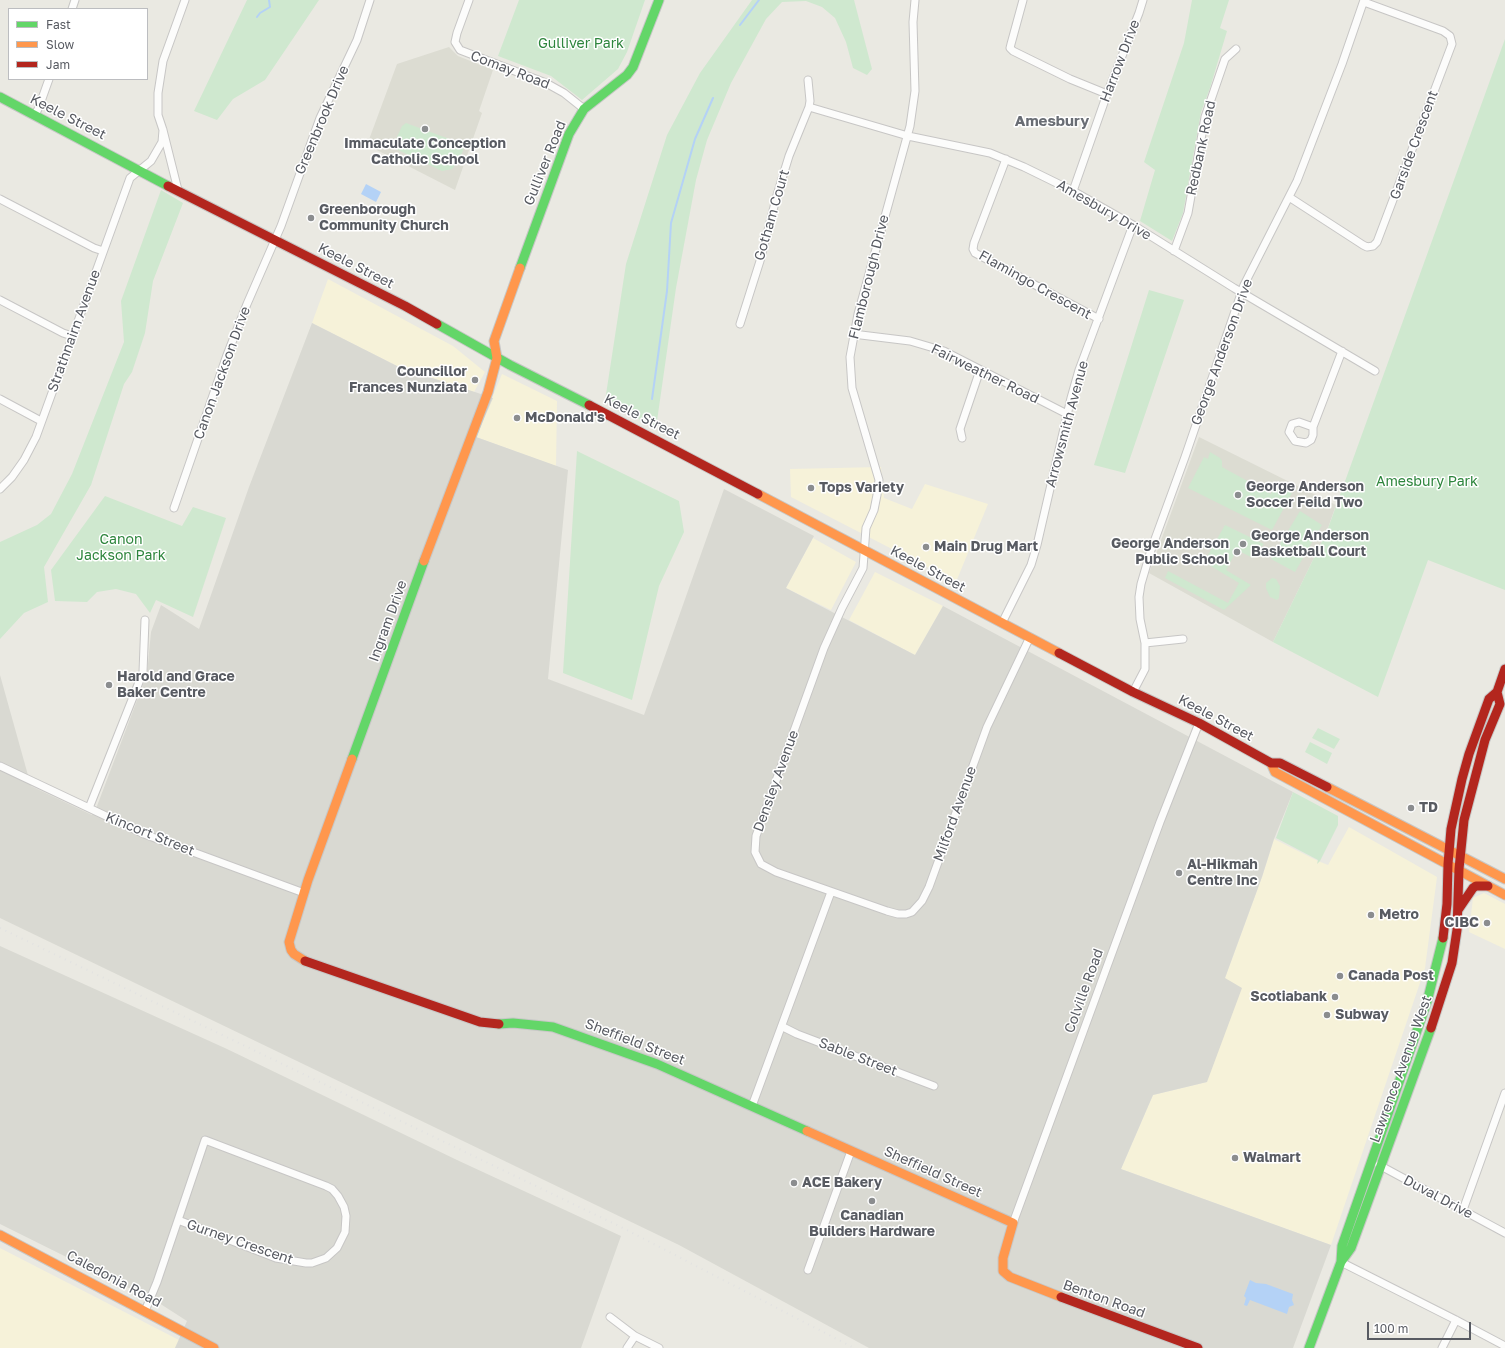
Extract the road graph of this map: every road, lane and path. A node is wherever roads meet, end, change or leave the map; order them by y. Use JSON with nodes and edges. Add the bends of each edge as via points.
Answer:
{"nodes":[{"id":1,"x":185,"y":0,"type":"edge"},
{"id":2,"x":370,"y":0,"type":"edge"},
{"id":3,"x":469,"y":0,"type":"edge"},
{"id":4,"x":659,"y":0,"type":"edge"},
{"id":5,"x":915,"y":0,"type":"edge"},
{"id":6,"x":1023,"y":0,"type":"edge"},
{"id":7,"x":1143,"y":0,"type":"edge"},
{"id":8,"x":1364,"y":1,"type":"edge"},
{"id":9,"x":1236,"y":49,"type":"dead end"},
{"id":10,"x":49,"y":80,"type":"edge"},
{"id":11,"x":808,"y":80,"type":"dead end"},
{"id":12,"x":1107,"y":94,"type":"junction"},
{"id":13,"x":0,"y":97,"type":"edge"},
{"id":14,"x":808,"y":107,"type":"junction"},
{"id":15,"x":584,"y":109,"type":"junction"},
{"id":16,"x":35,"y":115,"type":"junction"},
{"id":17,"x":163,"y":130,"type":"junction"},
{"id":18,"x":908,"y":136,"type":"junction"},
{"id":19,"x":1006,"y":159,"type":"junction"},
{"id":20,"x":140,"y":170,"type":"junction"},
{"id":21,"x":178,"y":190,"type":"junction"},
{"id":22,"x":1073,"y":190,"type":"junction"},
{"id":23,"x":1289,"y":197,"type":"junction"},
{"id":24,"x":0,"y":199,"type":"edge"},
{"id":25,"x":1133,"y":225,"type":"junction"},
{"id":26,"x":275,"y":240,"type":"junction"},
{"id":27,"x":103,"y":251,"type":"junction"},
{"id":28,"x":1174,"y":251,"type":"junction"},
{"id":29,"x":1242,"y":292,"type":"junction"},
{"id":30,"x":0,"y":300,"type":"edge"},
{"id":31,"x":1099,"y":319,"type":"junction"},
{"id":32,"x":740,"y":324,"type":"dead end"},
{"id":33,"x":853,"y":334,"type":"junction"},
{"id":34,"x":72,"y":336,"type":"junction"},
{"id":35,"x":1342,"y":351,"type":"junction"},
{"id":36,"x":497,"y":358,"type":"junction"},
{"id":37,"x":980,"y":370,"type":"junction"},
{"id":38,"x":1375,"y":371,"type":"dead end"},
{"id":39,"x":0,"y":399,"type":"edge"},
{"id":40,"x":1067,"y":414,"type":"junction"},
{"id":41,"x":41,"y":421,"type":"junction"},
{"id":42,"x":1313,"y":427,"type":"dead end"},
{"id":43,"x":962,"y":438,"type":"dead end"},
{"id":44,"x":0,"y":489,"type":"edge"},
{"id":45,"x":174,"y":508,"type":"dead end"},
{"id":46,"x":864,"y":551,"type":"junction"},
{"id":47,"x":145,"y":620,"type":"dead end"},
{"id":48,"x":1002,"y":623,"type":"junction"},
{"id":49,"x":1030,"y":637,"type":"junction"},
{"id":50,"x":1183,"y":639,"type":"dead end"},
{"id":51,"x":1145,"y":643,"type":"junction"},
{"id":52,"x":1505,"y":669,"type":"edge"},
{"id":53,"x":1133,"y":692,"type":"junction"},
{"id":54,"x":1497,"y":692,"type":"junction"},
{"id":55,"x":1199,"y":724,"type":"junction"},
{"id":56,"x":1271,"y":763,"type":"junction"},
{"id":57,"x":0,"y":766,"type":"edge"},
{"id":58,"x":1356,"y":801,"type":"junction"},
{"id":59,"x":89,"y":808,"type":"junction"},
{"id":60,"x":1351,"y":812,"type":"junction"},
{"id":61,"x":1451,"y":829,"type":"junction"},
{"id":62,"x":1423,"y":836,"type":"junction"},
{"id":63,"x":1449,"y":849,"type":"junction"},
{"id":64,"x":1461,"y":855,"type":"junction"},
{"id":65,"x":1448,"y":864,"type":"junction"},
{"id":66,"x":1459,"y":869,"type":"junction"},
{"id":67,"x":1505,"y":879,"type":"edge"},
{"id":68,"x":1491,"y":887,"type":"junction"},
{"id":69,"x":831,"y":892,"type":"junction"},
{"id":70,"x":304,"y":893,"type":"junction"},
{"id":71,"x":1505,"y":895,"type":"edge"},
{"id":72,"x":1457,"y":911,"type":"junction"},
{"id":73,"x":1427,"y":1002,"type":"junction"},
{"id":74,"x":1440,"y":1002,"type":"junction"},
{"id":75,"x":783,"y":1027,"type":"junction"},
{"id":76,"x":934,"y":1086,"type":"dead end"},
{"id":77,"x":1505,"y":1094,"type":"edge"},
{"id":78,"x":752,"y":1106,"type":"junction"},
{"id":79,"x":851,"y":1151,"type":"junction"},
{"id":80,"x":1372,"y":1161,"type":"junction"},
{"id":81,"x":1381,"y":1166,"type":"junction"},
{"id":82,"x":1463,"y":1210,"type":"junction"},
{"id":83,"x":178,"y":1220,"type":"junction"},
{"id":84,"x":1013,"y":1223,"type":"junction"},
{"id":85,"x":1505,"y":1233,"type":"edge"},
{"id":86,"x":0,"y":1235,"type":"edge"},
{"id":87,"x":1341,"y":1262,"type":"junction"},
{"id":88,"x":808,"y":1270,"type":"dead end"},
{"id":89,"x":1003,"y":1271,"type":"joint"},
{"id":90,"x":145,"y":1311,"type":"junction"},
{"id":91,"x":610,"y":1317,"type":"dead end"},
{"id":92,"x":1456,"y":1320,"type":"junction"},
{"id":93,"x":635,"y":1336,"type":"junction"},
{"id":94,"x":1505,"y":1346,"type":"edge"},
{"id":95,"x":214,"y":1348,"type":"edge"},
{"id":96,"x":627,"y":1348,"type":"edge"},
{"id":97,"x":659,"y":1348,"type":"edge"},
{"id":98,"x":1198,"y":1348,"type":"edge"},
{"id":99,"x":1309,"y":1348,"type":"edge"},
{"id":100,"x":1442,"y":1348,"type":"edge"}],
"edges":[{"from":1,"to":17,"type":"street","via":[[163,61],[158,93],[158,115]]},
{"from":2,"to":26,"type":"street","name":"Greenbrook Drive","via":[[357,40],[320,118]]},
{"from":3,"to":15,"type":"street","name":"Comay Road","via":[[455,42],[460,50],[546,83]]},
{"from":4,"to":15,"type":"main road","name":"Gulliver Road","via":[[633,67],[627,75]]},
{"from":5,"to":18,"type":"street","name":"Flamborough Drive","via":[[915,91]]},
{"from":6,"to":12,"type":"street","via":[[1010,48],[1070,79]]},
{"from":7,"to":12,"type":"street","name":"Harrow Drive"},
{"from":8,"to":23,"type":"street","name":"George Anderson Drive"},
{"from":8,"to":23,"type":"street","name":"Garside Crescent","via":[[1443,31],[1450,36],[1452,44],[1377,242],[1373,246],[1363,245]]},
{"from":9,"to":28,"type":"street","name":"Redbank Road","via":[[1225,59],[1205,117],[1188,213]]},
{"from":10,"to":16,"type":"street"},
{"from":11,"to":14,"type":"street","name":"Gotham Court"},
{"from":12,"to":22,"type":"street","name":"Harrow Drive"},
{"from":13,"to":16,"type":"main road","name":"Keele Street"},
{"from":14,"to":18,"type":"street","name":"Amesbury Drive"},
{"from":14,"to":32,"type":"street","name":"Gotham Court","via":[[789,156]]},
{"from":15,"to":36,"type":"main road","name":"Gulliver Road","via":[[566,142],[494,341]]},
{"from":16,"to":20,"type":"main road","name":"Keele Street"},
{"from":17,"to":20,"type":"street","name":"Strathnairn Avenue","via":[[162,142],[157,152],[150,164]]},
{"from":17,"to":21,"type":"street"},
{"from":18,"to":19,"type":"street","name":"Amesbury Drive","via":[[990,153]]},
{"from":18,"to":33,"type":"street","name":"Flamborough Drive"},
{"from":19,"to":22,"type":"street","name":"Amesbury Drive"},
{"from":19,"to":31,"type":"street","name":"Flamingo Crescent","via":[[974,243],[975,253]]},
{"from":20,"to":21,"type":"main road","name":"Keele Street"},
{"from":20,"to":27,"type":"street","name":"Strathnairn Avenue","via":[[130,178]]},
{"from":21,"to":26,"type":"main road","name":"Keele Street"},
{"from":22,"to":25,"type":"street","name":"Amesbury Drive"},
{"from":23,"to":29,"type":"street","name":"George Anderson Drive"},
{"from":24,"to":27,"type":"street"},
{"from":25,"to":28,"type":"street","name":"Amesbury Drive"},
{"from":25,"to":31,"type":"street","name":"Arrowsmith Avenue"},
{"from":26,"to":36,"type":"main road","name":"Keele Street","via":[[404,306]]},
{"from":26,"to":45,"type":"street","name":"Canon Jackson Drive","via":[[227,355]]},
{"from":27,"to":34,"type":"street","name":"Strathnairn Avenue"},
{"from":28,"to":29,"type":"street","name":"Amesbury Drive"},
{"from":29,"to":35,"type":"street","name":"Amesbury Drive"},
{"from":29,"to":51,"type":"street","name":"George Anderson Drive","via":[[1141,584],[1140,619]]},
{"from":30,"to":34,"type":"street"},
{"from":31,"to":40,"type":"street","name":"Arrowsmith Avenue"},
{"from":33,"to":37,"type":"street","name":"Fairweather Road","via":[[910,341],[944,351]]},
{"from":33,"to":46,"type":"street","name":"Flamborough Drive","via":[[850,357],[852,388],[879,480],[874,510],[866,528]]},
{"from":34,"to":41,"type":"street","name":"Strathnairn Avenue"},
{"from":35,"to":38,"type":"street","name":"Amesbury Drive"},
{"from":35,"to":42,"type":"street"},
{"from":36,"to":46,"type":"main road","name":"Keele Street"},
{"from":36,"to":70,"type":"main road","name":"Ingram Drive","via":[[488,392]]},
{"from":37,"to":40,"type":"street","name":"Fairweather Road"},
{"from":37,"to":43,"type":"street","via":[[960,429]]},
{"from":39,"to":41,"type":"street"},
{"from":40,"to":48,"type":"street","name":"Arrowsmith Avenue","via":[[1031,565]]},
{"from":41,"to":44,"type":"street","name":"Strathnairn Avenue","via":[[24,460]]},
{"from":46,"to":48,"type":"main road","name":"Keele Street"},
{"from":46,"to":69,"type":"street","name":"Densley Avenue","via":[[863,568],[824,648],[754,846],[761,864],[769,869]]},
{"from":47,"to":59,"type":"street","via":[[144,672]]},
{"from":48,"to":49,"type":"main road","name":"Keele Street"},
{"from":49,"to":53,"type":"main road","name":"Keele Street"},
{"from":49,"to":69,"type":"street","name":"Milford Avenue","via":[[987,727],[922,901],[912,912],[898,914]]},
{"from":50,"to":51,"type":"street"},
{"from":51,"to":53,"type":"street","name":"George Anderson Drive","via":[[1145,669]]},
{"from":52,"to":54,"type":"main road","name":"Lawrence Avenue West"},
{"from":53,"to":55,"type":"main road","name":"Keele Street"},
{"from":54,"to":61,"type":"main road","name":"Lawrence Avenue West","via":[[1489,699],[1469,754]]},
{"from":54,"to":64,"type":"main road","name":"Lawrence Avenue West","via":[[1500,704],[1478,764],[1464,820]]},
{"from":55,"to":56,"type":"main road","name":"Keele Street"},
{"from":55,"to":84,"type":"street","name":"Colville Road"},
{"from":56,"to":58,"type":"main road","name":"Keele Street","via":[[1280,763]]},
{"from":56,"to":60,"type":"main road","name":"Keele Street","via":[[1275,772]]},
{"from":57,"to":59,"type":"street","name":"Kincort Street"},
{"from":58,"to":60,"type":"main road"},
{"from":58,"to":62,"type":"main road","name":"Keele Street"},
{"from":59,"to":70,"type":"street","name":"Kincort Street","via":[[144,834]]},
{"from":60,"to":65,"type":"main road","name":"Keele Street"},
{"from":61,"to":62,"type":"main road","via":[[1438,837]]},
{"from":61,"to":63,"type":"main road","name":"Lawrence Avenue West"},
{"from":62,"to":63,"type":"main road","name":"Keele Street"},
{"from":63,"to":64,"type":"main road","name":"Keele Street"},
{"from":63,"to":65,"type":"main road","name":"Lawrence Avenue West"},
{"from":64,"to":66,"type":"main road","name":"Lawrence Avenue West"},
{"from":64,"to":67,"type":"main road","name":"Keele Street"},
{"from":65,"to":66,"type":"main road","name":"Keele Street"},
{"from":65,"to":73,"type":"main road","name":"Lawrence Avenue West","via":[[1442,946]]},
{"from":66,"to":68,"type":"main road","name":"Keele Street"},
{"from":66,"to":72,"type":"main road","name":"Lawrence Avenue West"},
{"from":68,"to":71,"type":"main road","name":"Keele Street"},
{"from":68,"to":72,"type":"main road","via":[[1476,886]]},
{"from":69,"to":75,"type":"street"},
{"from":70,"to":78,"type":"main road","name":"Sheffield Street","via":[[289,942],[294,954],[302,960],[473,1020],[553,1027],[569,1032],[661,1066]]},
{"from":72,"to":74,"type":"main road","name":"Lawrence Avenue West","via":[[1452,963]]},
{"from":73,"to":74,"type":"main road"},
{"from":73,"to":80,"type":"main road","name":"Lawrence Avenue West"},
{"from":74,"to":81,"type":"main road","name":"Lawrence Avenue West"},
{"from":75,"to":76,"type":"street","name":"Sable Street"},
{"from":75,"to":78,"type":"street"},
{"from":77,"to":82,"type":"street"},
{"from":78,"to":79,"type":"main road","name":"Sheffield Street"},
{"from":79,"to":84,"type":"main road","name":"Sheffield Street"},
{"from":79,"to":88,"type":"street"},
{"from":80,"to":81,"type":"street","name":"Duval Drive"},
{"from":80,"to":87,"type":"main road","name":"Lawrence Avenue West","via":[[1342,1246]]},
{"from":81,"to":82,"type":"street","name":"Duval Drive"},
{"from":81,"to":87,"type":"main road","name":"Lawrence Avenue West","via":[[1352,1248]]},
{"from":82,"to":85,"type":"street","name":"Duval Drive"},
{"from":83,"to":83,"type":"street","name":"Gurney Crescent","via":[[206,1140],[332,1189],[344,1206],[346,1226],[337,1248],[326,1258],[312,1263],[300,1263],[276,1258]]},
{"from":83,"to":90,"type":"street"},
{"from":84,"to":89,"type":"main road","name":"Colville Road"},
{"from":86,"to":90,"type":"main road","name":"Caledonia Road"},
{"from":87,"to":92,"type":"street"},
{"from":87,"to":99,"type":"main road","name":"Lawrence Avenue West"},
{"from":89,"to":98,"type":"main road","name":"Benton Road","via":[[1027,1285]]},
{"from":90,"to":95,"type":"main road","name":"Caledonia Road"},
{"from":91,"to":93,"type":"street"},
{"from":92,"to":94,"type":"street"},
{"from":92,"to":100,"type":"street"},
{"from":93,"to":96,"type":"street"},
{"from":93,"to":97,"type":"street"}]}
